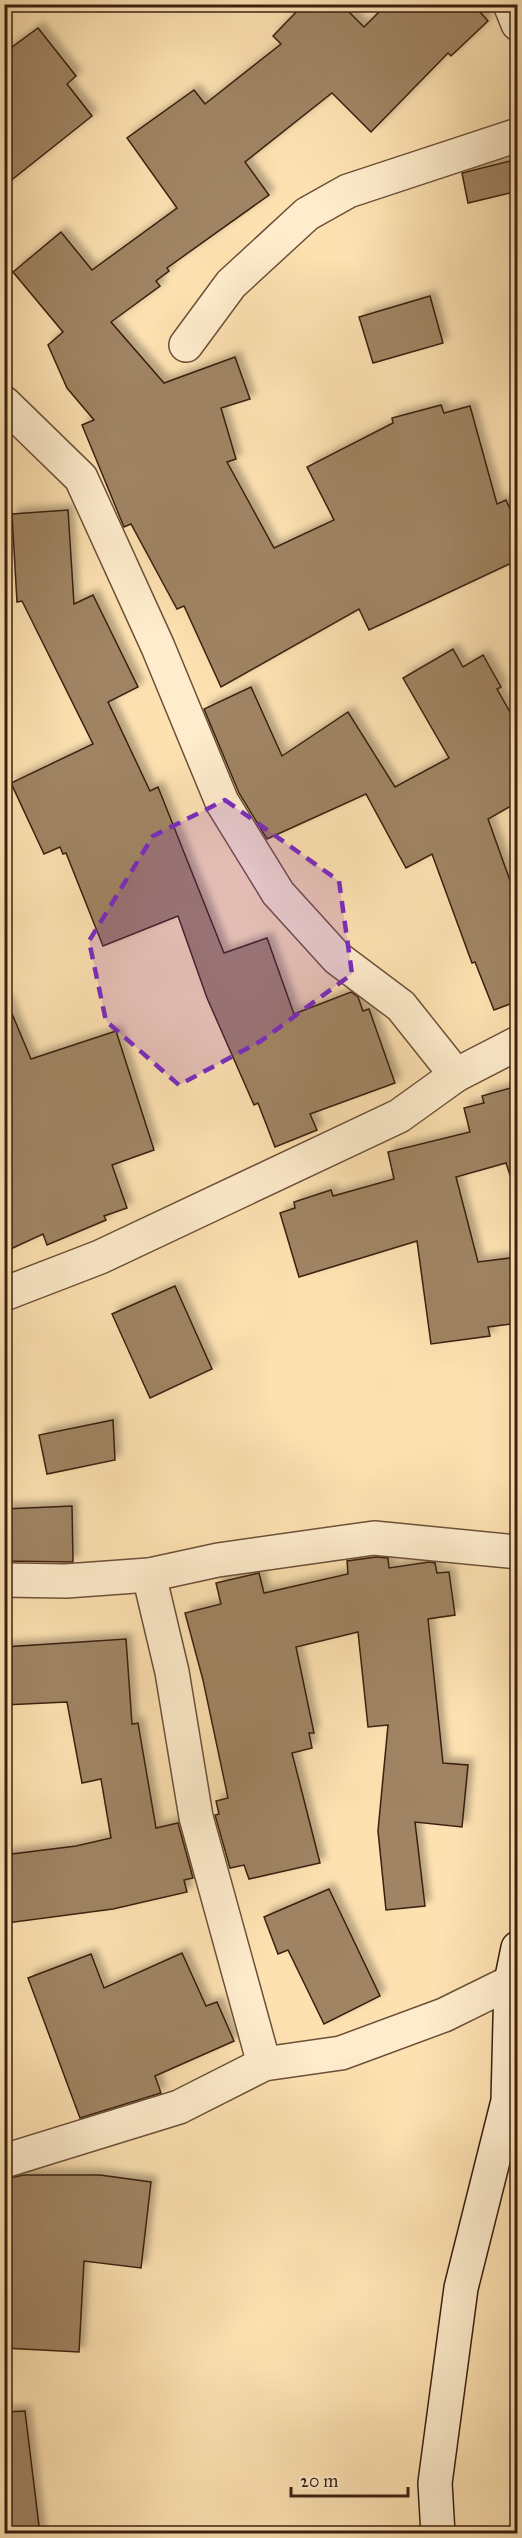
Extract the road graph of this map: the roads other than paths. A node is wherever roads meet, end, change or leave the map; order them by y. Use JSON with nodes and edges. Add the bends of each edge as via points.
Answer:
{"nodes":[{"id":1,"x":510,"y":4,"type":"edge"},
{"id":2,"x":518,"y":24,"type":"edge"},
{"id":3,"x":518,"y":135,"type":"edge"},
{"id":4,"x":186,"y":345,"type":"dead end"},
{"id":5,"x":4,"y":403,"type":"edge"},
{"id":6,"x":518,"y":1043,"type":"edge"},
{"id":7,"x":456,"y":1075,"type":"junction"},
{"id":8,"x":4,"y":1294,"type":"edge"},
{"id":9,"x":518,"y":1552,"type":"edge"},
{"id":10,"x":149,"y":1575,"type":"junction"},
{"id":11,"x":4,"y":1580,"type":"edge"},
{"id":12,"x":518,"y":1948,"type":"edge"},
{"id":13,"x":511,"y":1982,"type":"junction"},
{"id":14,"x":264,"y":2064,"type":"junction"},
{"id":15,"x":4,"y":2161,"type":"edge"},
{"id":16,"x":438,"y":2534,"type":"edge"}],
"edges":[{"from":1,"to":2,"type":"street"},
{"from":3,"to":4,"type":"street","via":[[348,191],[307,214],[231,284]]},
{"from":5,"to":7,"type":"street","via":[[81,478],[158,646],[222,802],[278,892],[337,958],[401,1006]]},
{"from":6,"to":7,"type":"street"},
{"from":7,"to":8,"type":"street","via":[[399,1116],[100,1257]]},
{"from":9,"to":10,"type":"street","via":[[374,1538],[218,1560]]},
{"from":10,"to":11,"type":"street","via":[[66,1581]]},
{"from":10,"to":14,"type":"street","via":[[172,1672],[196,1817]]},
{"from":12,"to":13,"type":"street"},
{"from":13,"to":14,"type":"street","via":[[444,2015],[341,2053]]},
{"from":13,"to":16,"type":"street","via":[[508,2101],[460,2288],[435,2483]]},
{"from":14,"to":15,"type":"street","via":[[179,2107]]}]}
